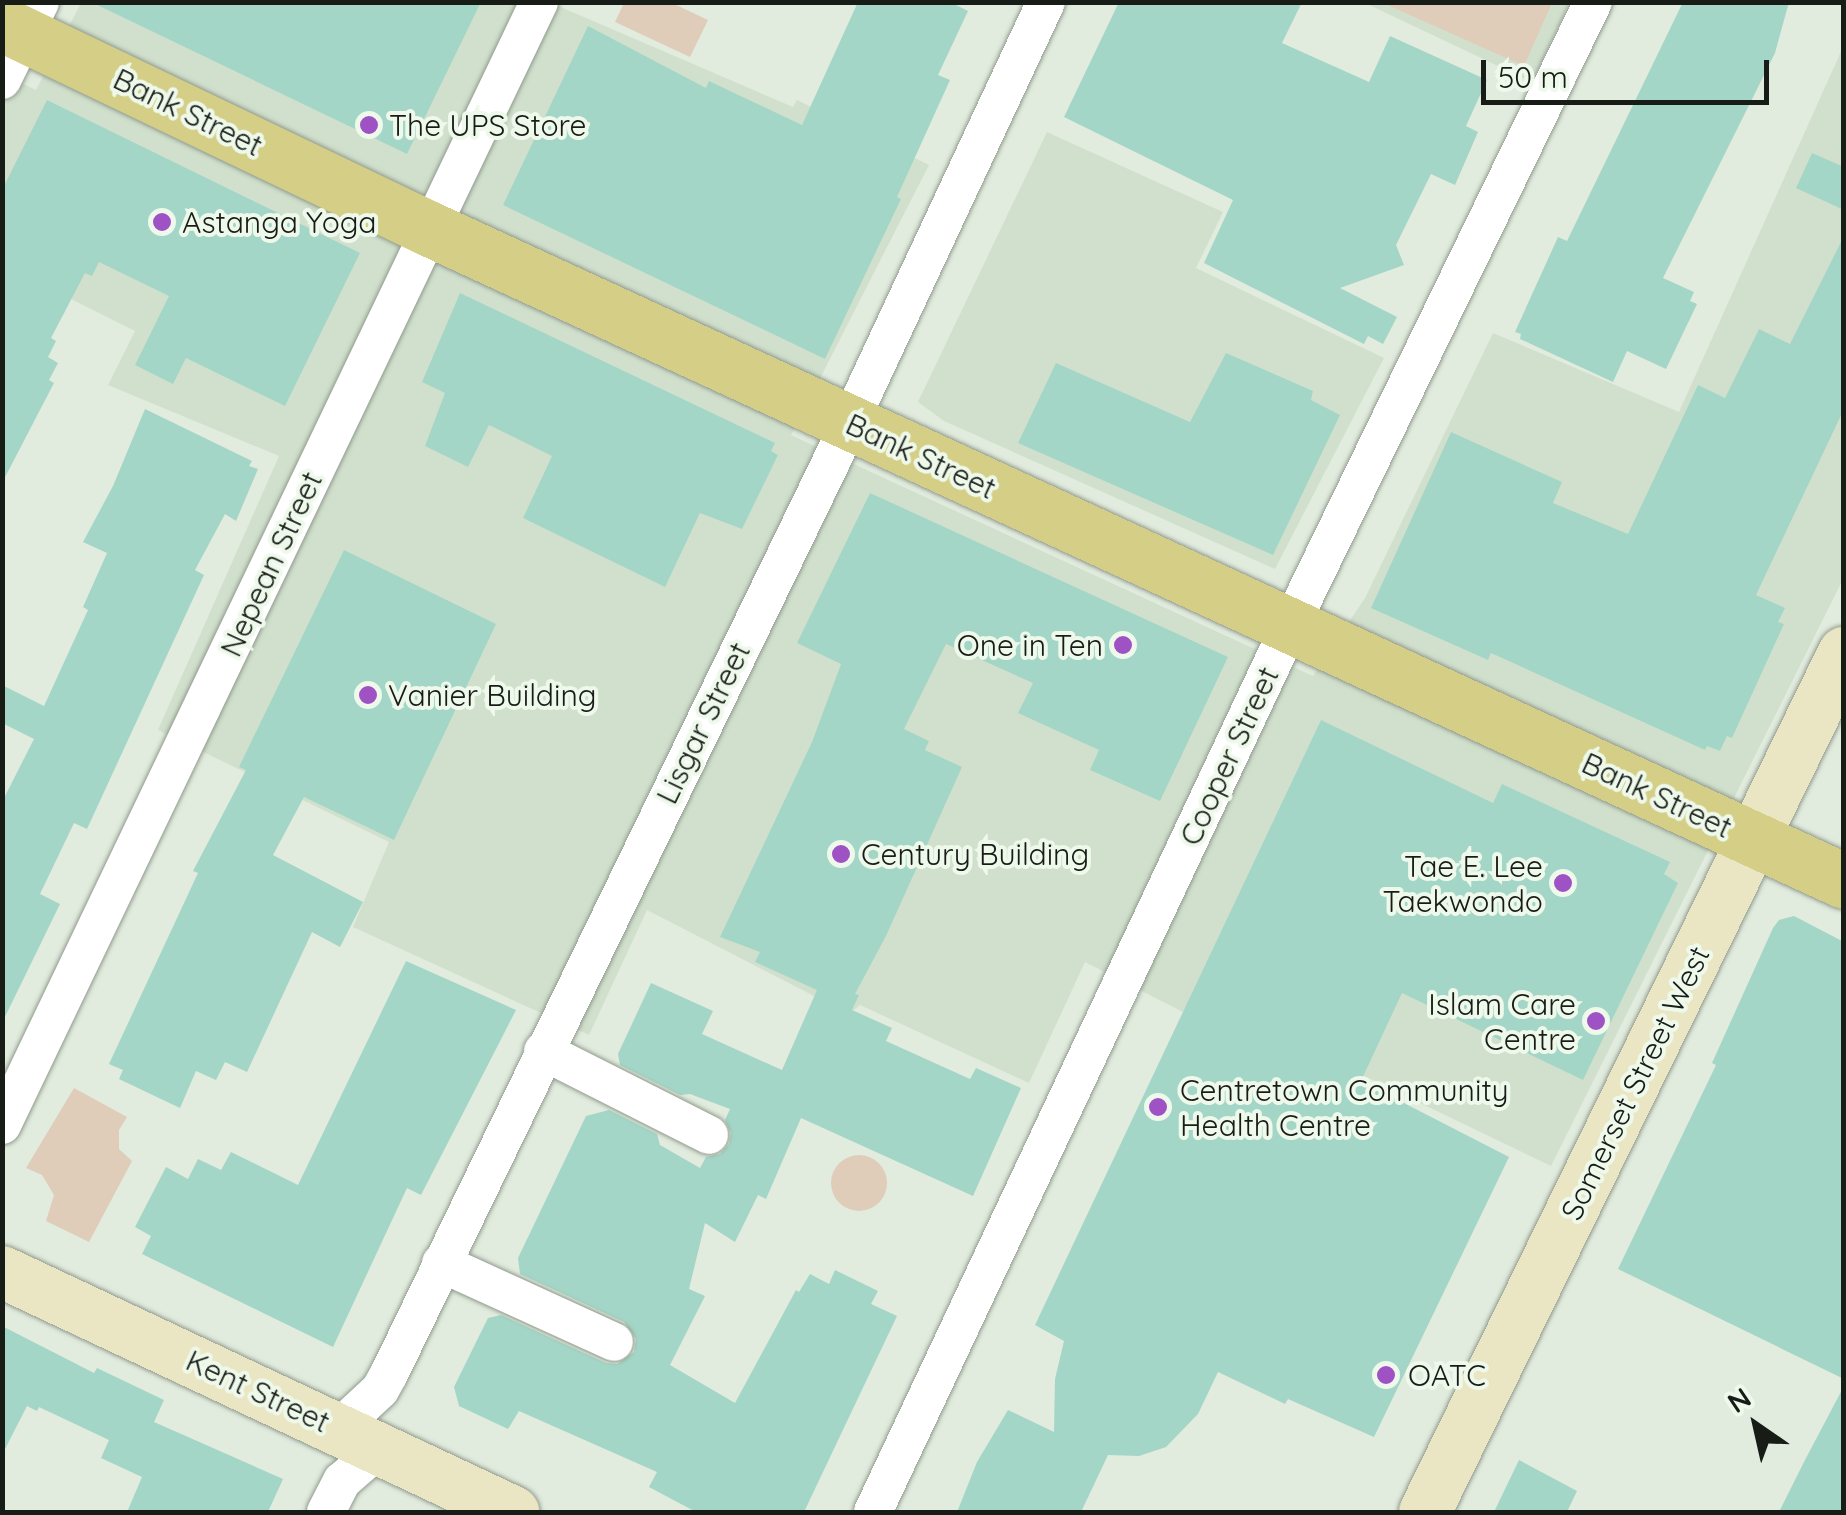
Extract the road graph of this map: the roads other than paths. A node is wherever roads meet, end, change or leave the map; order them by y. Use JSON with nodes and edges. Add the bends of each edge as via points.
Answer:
{"nodes":[{"id":1,"x":539,"y":2,"type":"edge"},
{"id":2,"x":1046,"y":2,"type":"edge"},
{"id":3,"x":1593,"y":2,"type":"edge"},
{"id":4,"x":17,"y":35,"type":"edge"},
{"id":5,"x":430,"y":229,"type":"junction"},
{"id":6,"x":850,"y":422,"type":"junction"},
{"id":7,"x":1290,"y":626,"type":"junction"},
{"id":8,"x":1844,"y":653,"type":"edge"},
{"id":9,"x":1754,"y":840,"type":"junction"},
{"id":10,"x":1844,"y":881,"type":"edge"},
{"id":11,"x":543,"y":1051,"type":"junction"},
{"id":12,"x":2,"y":1125,"type":"edge"},
{"id":13,"x":709,"y":1135,"type":"dead end"},
{"id":14,"x":441,"y":1263,"type":"junction"},
{"id":15,"x":2,"y":1272,"type":"edge"},
{"id":16,"x":614,"y":1342,"type":"dead end"},
{"id":17,"x":359,"y":1438,"type":"junction"},
{"id":18,"x":326,"y":1512,"type":"edge"},
{"id":19,"x":512,"y":1512,"type":"edge"},
{"id":20,"x":872,"y":1512,"type":"edge"},
{"id":21,"x":1425,"y":1512,"type":"edge"}],
"edges":[{"from":1,"to":5,"type":"street","name":"Nepean Street"},
{"from":2,"to":6,"type":"street","name":"Lisgar Street"},
{"from":3,"to":7,"type":"street","name":"Cooper Street"},
{"from":4,"to":5,"type":"main road","name":"Bank Street"},
{"from":5,"to":6,"type":"main road","name":"Bank Street"},
{"from":5,"to":12,"type":"street","name":"Nepean Street"},
{"from":6,"to":7,"type":"main road","name":"Bank Street"},
{"from":6,"to":11,"type":"street","name":"Lisgar Street"},
{"from":7,"to":9,"type":"main road","name":"Bank Street"},
{"from":7,"to":20,"type":"street","name":"Cooper Street"},
{"from":8,"to":9,"type":"main road","name":"Somerset Street West"},
{"from":9,"to":10,"type":"main road","name":"Bank Street"},
{"from":9,"to":21,"type":"main road","name":"Somerset Street West"},
{"from":11,"to":13,"type":"street"},
{"from":11,"to":14,"type":"street","name":"Lisgar Street"},
{"from":14,"to":16,"type":"street"},
{"from":14,"to":17,"type":"street","name":"Lisgar Street"},
{"from":15,"to":17,"type":"main road","name":"Kent Street"},
{"from":17,"to":18,"type":"street","name":"Lisgar Street"},
{"from":17,"to":19,"type":"main road","name":"Kent Street"}]}
